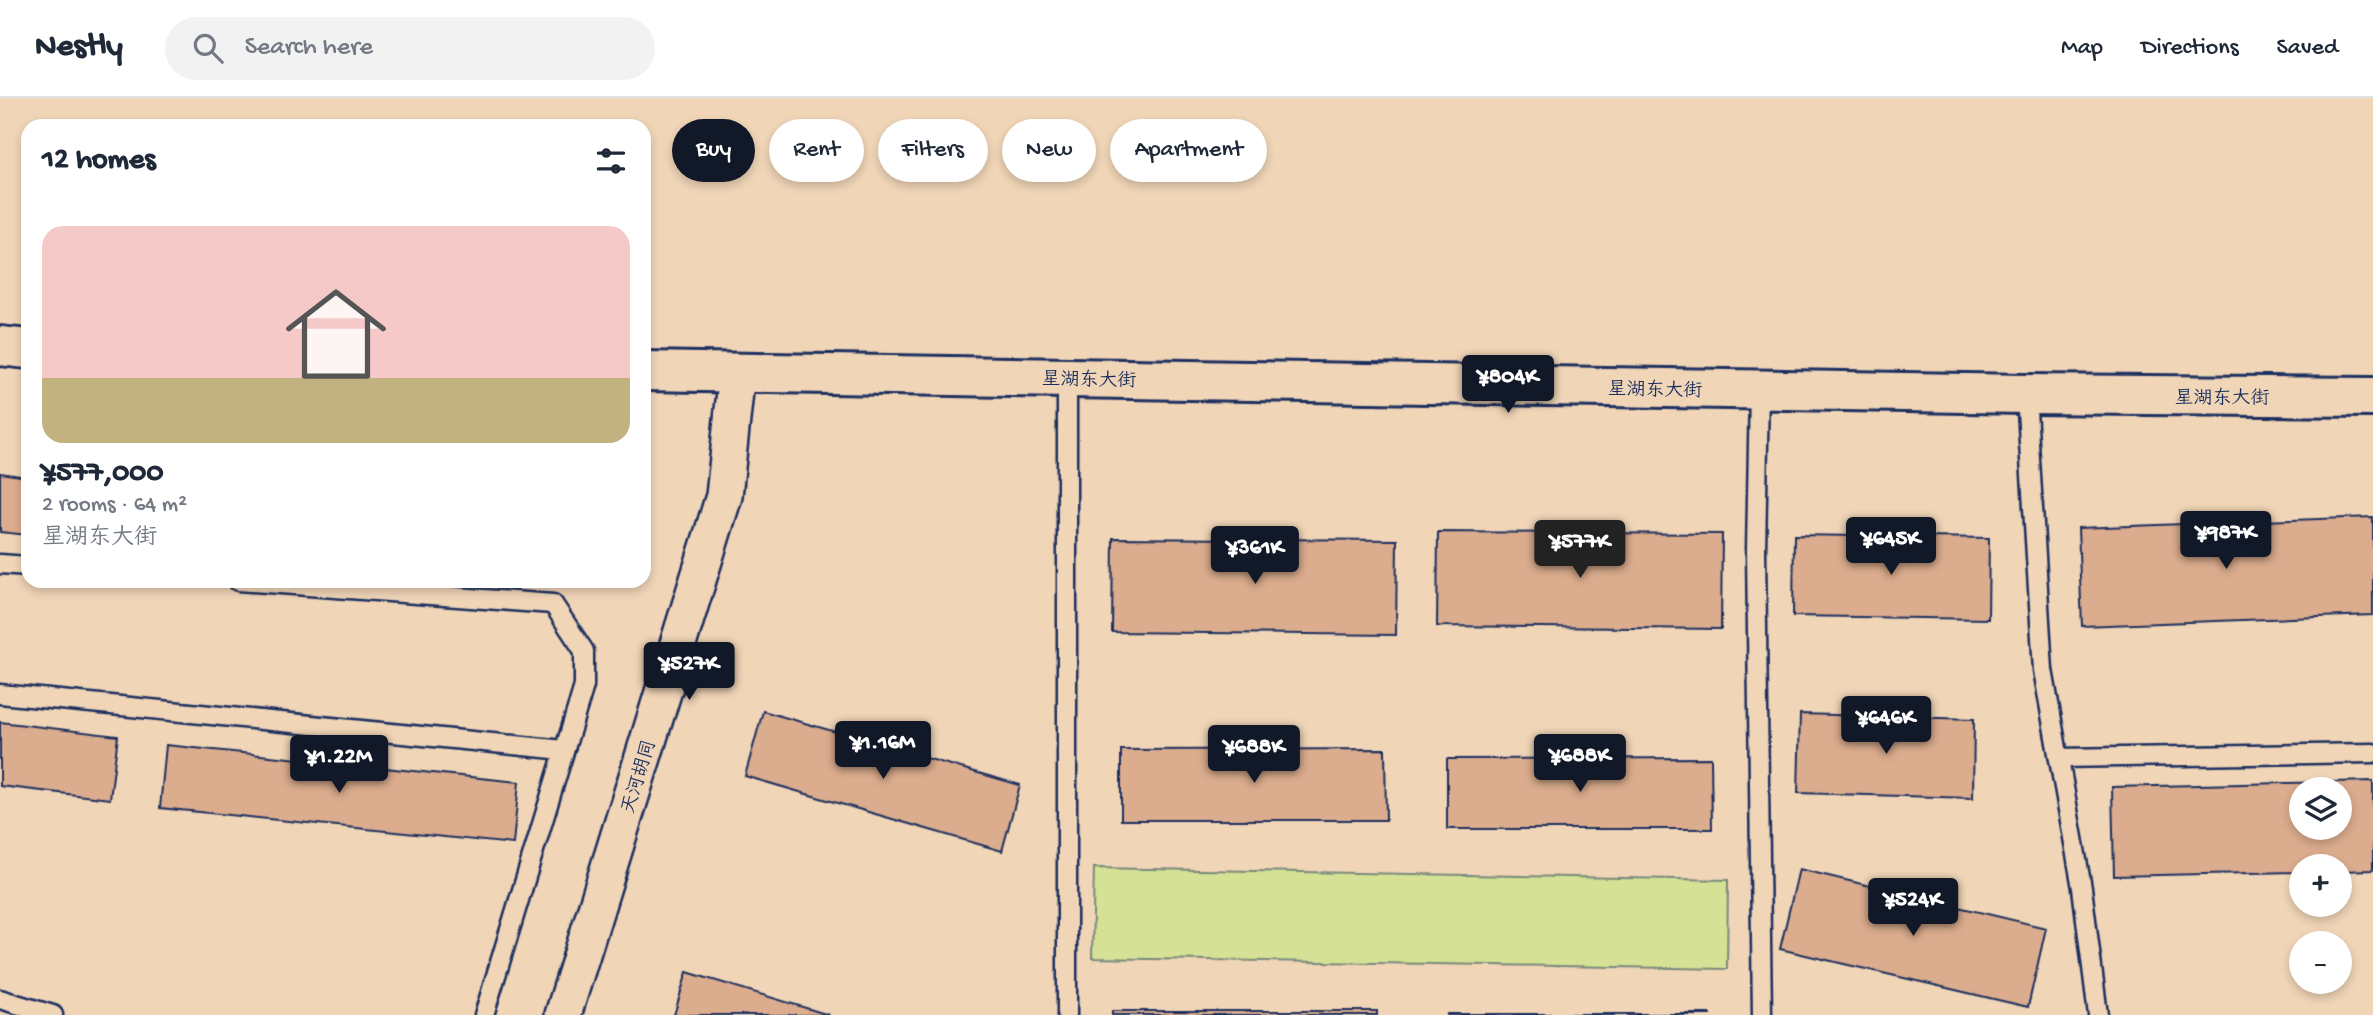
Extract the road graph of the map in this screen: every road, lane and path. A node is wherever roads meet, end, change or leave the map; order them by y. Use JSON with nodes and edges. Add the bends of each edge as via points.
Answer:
{"nodes":[{"id":1,"x":0,"y":346,"type":"edge"},
{"id":2,"x":21,"y":348,"type":"edge"},
{"id":3,"x":651,"y":371,"type":"edge"},
{"id":4,"x":737,"y":372,"type":"junction"},
{"id":5,"x":1067,"y":378,"type":"junction"},
{"id":6,"x":1759,"y":390,"type":"junction"},
{"id":7,"x":2026,"y":394,"type":"junction"},
{"id":8,"x":2373,"y":397,"type":"edge"},
{"id":9,"x":0,"y":564,"type":"edge"},
{"id":10,"x":21,"y":566,"type":"edge"},
{"id":11,"x":334,"y":588,"type":"edge"},
{"id":12,"x":0,"y":694,"type":"edge"},
{"id":13,"x":564,"y":750,"type":"junction"},
{"id":14,"x":2373,"y":753,"type":"edge"},
{"id":15,"x":2059,"y":758,"type":"junction"},
{"id":16,"x":0,"y":999,"type":"edge"},
{"id":17,"x":53,"y":1015,"type":"edge"},
{"id":18,"x":484,"y":1015,"type":"edge"},
{"id":19,"x":563,"y":1015,"type":"edge"},
{"id":20,"x":1067,"y":1015,"type":"edge"},
{"id":21,"x":1762,"y":1015,"type":"edge"},
{"id":22,"x":2098,"y":1015,"type":"edge"}],
"edges":[{"from":1,"to":2,"type":"street"},
{"from":3,"to":4,"type":"street","name":"星湖东大街"},
{"from":4,"to":5,"type":"street","name":"星湖东大街"},
{"from":4,"to":19,"type":"street","name":"天河胡同","via":[[724,496]]},
{"from":5,"to":6,"type":"street","name":"星湖东大街"},
{"from":5,"to":20,"type":"lane"},
{"from":6,"to":7,"type":"street","name":"星湖东大街"},
{"from":6,"to":21,"type":"lane","via":[[1756,551]]},
{"from":7,"to":8,"type":"street","name":"星湖东大街"},
{"from":7,"to":15,"type":"lane","via":[[2043,670]]},
{"from":9,"to":10,"type":"lane"},
{"from":11,"to":13,"type":"lane","via":[[553,604],[584,651],[584,686]]},
{"from":12,"to":13,"type":"lane"},
{"from":13,"to":18,"type":"lane"},
{"from":14,"to":15,"type":"lane"},
{"from":15,"to":22,"type":"lane"},
{"from":16,"to":17,"type":"lane"}]}
